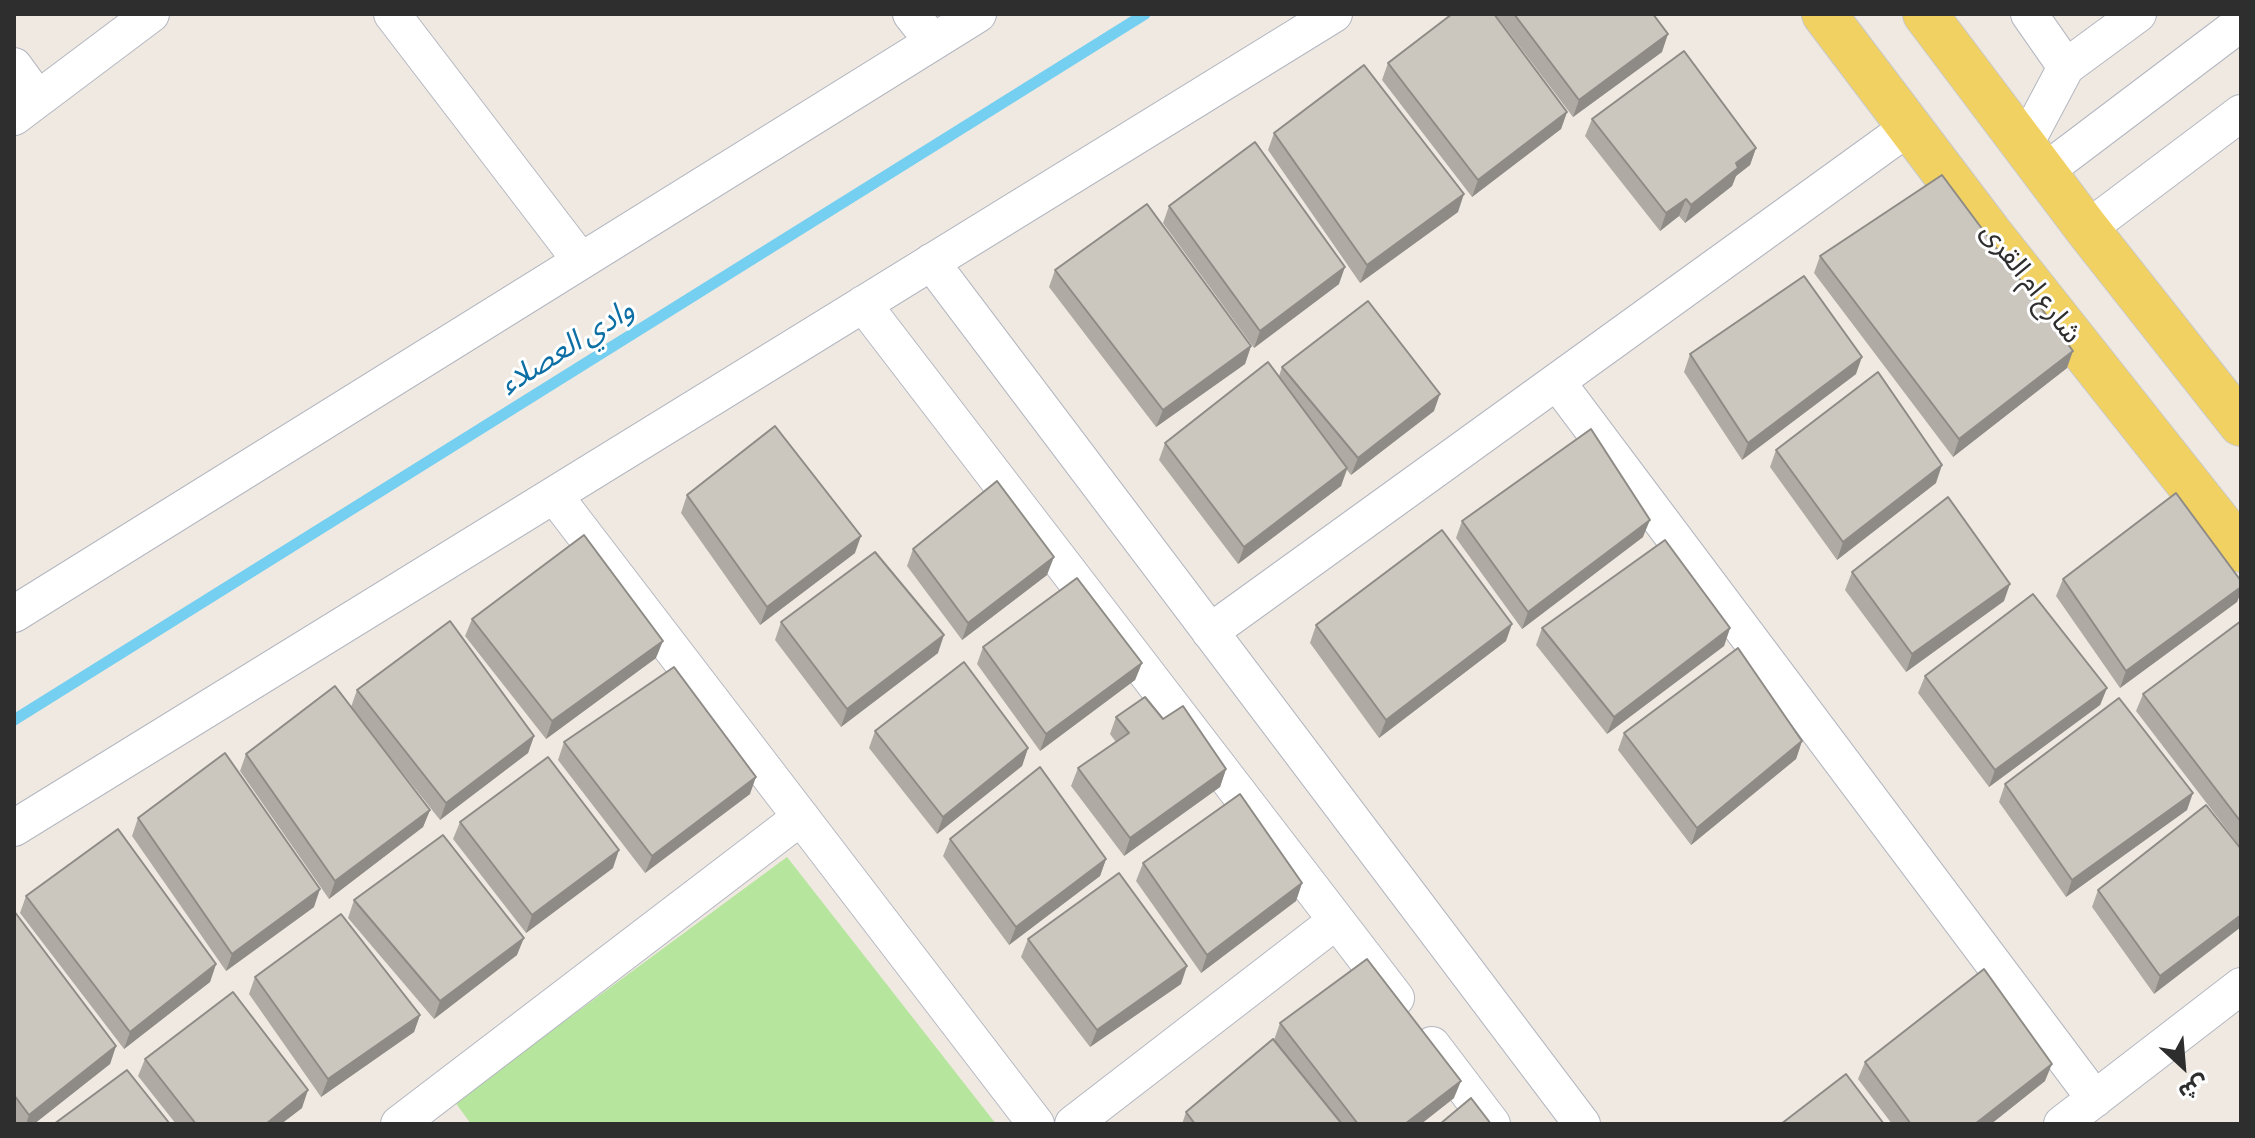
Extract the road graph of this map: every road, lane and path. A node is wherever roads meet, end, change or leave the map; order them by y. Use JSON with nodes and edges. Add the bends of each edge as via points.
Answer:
{"nodes":[{"id":1,"x":151,"y":14,"type":"edge"},
{"id":2,"x":392,"y":14,"type":"edge"},
{"id":3,"x":911,"y":14,"type":"edge"},
{"id":4,"x":978,"y":14,"type":"edge"},
{"id":5,"x":1334,"y":14,"type":"edge"},
{"id":6,"x":1824,"y":14,"type":"edge"},
{"id":7,"x":1925,"y":14,"type":"edge"},
{"id":8,"x":2029,"y":14,"type":"edge"},
{"id":9,"x":2138,"y":14,"type":"edge"},
{"id":10,"x":2241,"y":23,"type":"edge"},
{"id":11,"x":933,"y":42,"type":"junction"},
{"id":12,"x":14,"y":66,"type":"edge"},
{"id":13,"x":2066,"y":67,"type":"junction"},
{"id":14,"x":26,"y":108,"type":"edge"},
{"id":15,"x":2241,"y":113,"type":"edge"},
{"id":16,"x":1909,"y":127,"type":"junction"},
{"id":17,"x":2034,"y":159,"type":"junction"},
{"id":18,"x":2087,"y":229,"type":"junction"},
{"id":19,"x":581,"y":261,"type":"junction"},
{"id":20,"x":931,"y":262,"type":"junction"},
{"id":21,"x":863,"y":304,"type":"junction"},
{"id":22,"x":1557,"y":382,"type":"junction"},
{"id":23,"x":2241,"y":424,"type":"edge"},
{"id":24,"x":554,"y":495,"type":"junction"},
{"id":25,"x":2241,"y":550,"type":"edge"},
{"id":26,"x":14,"y":614,"type":"edge"},
{"id":27,"x":1210,"y":632,"type":"junction"},
{"id":28,"x":801,"y":817,"type":"junction"},
{"id":29,"x":14,"y":828,"type":"edge"},
{"id":30,"x":1336,"y":921,"type":"junction"},
{"id":31,"x":2241,"y":986,"type":"edge"},
{"id":32,"x":2095,"y":1099,"type":"junction"},
{"id":33,"x":409,"y":1121,"type":"edge"},
{"id":34,"x":1036,"y":1124,"type":"edge"},
{"id":35,"x":1073,"y":1124,"type":"edge"},
{"id":36,"x":1492,"y":1124,"type":"edge"},
{"id":37,"x":1582,"y":1124,"type":"edge"},
{"id":38,"x":2062,"y":1124,"type":"edge"}],
"edges":[{"from":1,"to":14,"type":"street"},
{"from":2,"to":19,"type":"street"},
{"from":3,"to":11,"type":"street"},
{"from":4,"to":11,"type":"street"},
{"from":5,"to":20,"type":"street"},
{"from":6,"to":16,"type":"main road","name":"شارع ام القرى"},
{"from":7,"to":17,"type":"main road"},
{"from":8,"to":13,"type":"street"},
{"from":9,"to":13,"type":"street"},
{"from":10,"to":17,"type":"street"},
{"from":11,"to":19,"type":"street"},
{"from":12,"to":14,"type":"street"},
{"from":13,"to":17,"type":"street"},
{"from":15,"to":18,"type":"street"},
{"from":16,"to":22,"type":"street"},
{"from":16,"to":25,"type":"main road","name":"شارع ام القرى"},
{"from":17,"to":18,"type":"main road"},
{"from":18,"to":23,"type":"main road"},
{"from":19,"to":26,"type":"street"},
{"from":20,"to":21,"type":"street"},
{"from":20,"to":27,"type":"street"},
{"from":21,"to":24,"type":"street"},
{"from":21,"to":30,"type":"street"},
{"from":22,"to":27,"type":"street"},
{"from":22,"to":32,"type":"street"},
{"from":24,"to":28,"type":"street"},
{"from":24,"to":29,"type":"street"},
{"from":27,"to":37,"type":"street"},
{"from":28,"to":33,"type":"street"},
{"from":28,"to":34,"type":"street"},
{"from":30,"to":35,"type":"street"},
{"from":30,"to":36,"type":"street"},
{"from":31,"to":32,"type":"street"},
{"from":32,"to":38,"type":"street"}]}
